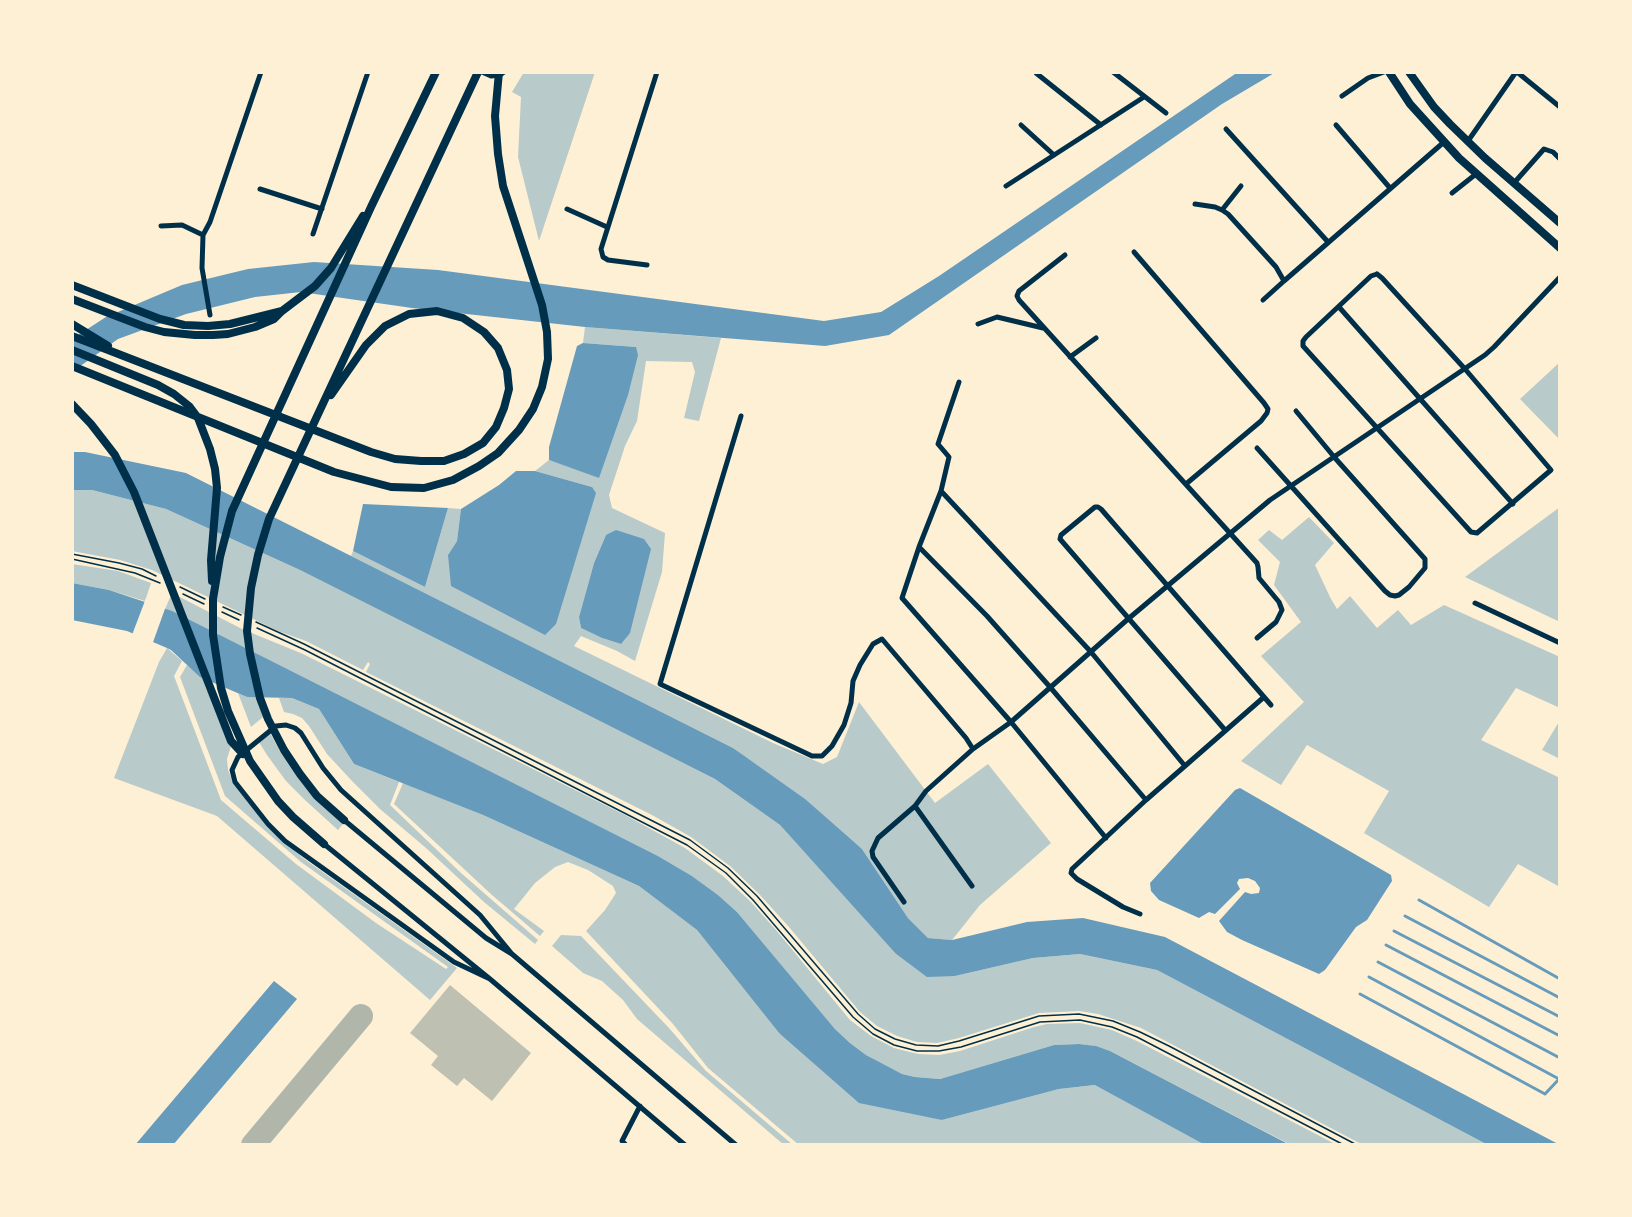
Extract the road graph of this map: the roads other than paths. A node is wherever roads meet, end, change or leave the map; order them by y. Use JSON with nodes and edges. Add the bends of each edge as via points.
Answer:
{"nodes":[{"id":1,"x":261,"y":72,"type":"edge"},
{"id":2,"x":368,"y":72,"type":"edge"},
{"id":3,"x":436,"y":72,"type":"edge"},
{"id":4,"x":480,"y":72,"type":"edge"},
{"id":5,"x":657,"y":72,"type":"edge"},
{"id":6,"x":1384,"y":72,"type":"edge"},
{"id":7,"x":1389,"y":72,"type":"edge"},
{"id":8,"x":1408,"y":72,"type":"edge"},
{"id":9,"x":1516,"y":72,"type":"edge"},
{"id":10,"x":501,"y":73,"type":"edge"},
{"id":11,"x":1036,"y":73,"type":"edge"},
{"id":12,"x":1115,"y":73,"type":"edge"},
{"id":13,"x":1342,"y":96,"type":"dead end"},
{"id":14,"x":1144,"y":97,"type":"junction"},
{"id":15,"x":1560,"y":107,"type":"edge"},
{"id":16,"x":1166,"y":113,"type":"dead end"},
{"id":17,"x":1021,"y":125,"type":"dead end"},
{"id":18,"x":1101,"y":125,"type":"junction"},
{"id":19,"x":1336,"y":125,"type":"dead end"},
{"id":20,"x":1226,"y":129,"type":"dead end"},
{"id":21,"x":1468,"y":141,"type":"junction"},
{"id":22,"x":1444,"y":142,"type":"junction"},
{"id":23,"x":1054,"y":155,"type":"junction"},
{"id":24,"x":1560,"y":159,"type":"edge"},
{"id":25,"x":1476,"y":174,"type":"junction"},
{"id":26,"x":1514,"y":183,"type":"junction"},
{"id":27,"x":1006,"y":186,"type":"dead end"},
{"id":28,"x":1241,"y":186,"type":"dead end"},
{"id":29,"x":1390,"y":188,"type":"junction"},
{"id":30,"x":260,"y":189,"type":"dead end"},
{"id":31,"x":1452,"y":193,"type":"dead end"},
{"id":32,"x":1195,"y":204,"type":"dead end"},
{"id":33,"x":371,"y":207,"type":"junction"},
{"id":34,"x":322,"y":209,"type":"junction"},
{"id":35,"x":567,"y":209,"type":"dead end"},
{"id":36,"x":1222,"y":210,"type":"junction"},
{"id":37,"x":1560,"y":223,"type":"edge"},
{"id":38,"x":161,"y":226,"type":"dead end"},
{"id":39,"x":607,"y":227,"type":"junction"},
{"id":40,"x":313,"y":234,"type":"dead end"},
{"id":41,"x":203,"y":235,"type":"junction"},
{"id":42,"x":1328,"y":242,"type":"junction"},
{"id":43,"x":1560,"y":248,"type":"edge"},
{"id":44,"x":1134,"y":252,"type":"dead end"},
{"id":45,"x":1065,"y":255,"type":"dead end"},
{"id":46,"x":647,"y":265,"type":"dead end"},
{"id":47,"x":1560,"y":278,"type":"edge"},
{"id":48,"x":1284,"y":281,"type":"junction"},
{"id":49,"x":72,"y":285,"type":"edge"},
{"id":50,"x":72,"y":299,"type":"edge"},
{"id":51,"x":1263,"y":300,"type":"dead end"},
{"id":52,"x":1339,"y":307,"type":"junction"},
{"id":53,"x":282,"y":311,"type":"junction"},
{"id":54,"x":210,"y":315,"type":"dead end"},
{"id":55,"x":72,"y":324,"type":"edge"},
{"id":56,"x":978,"y":324,"type":"dead end"},
{"id":57,"x":1044,"y":328,"type":"junction"},
{"id":58,"x":72,"y":336,"type":"edge"},
{"id":59,"x":1096,"y":338,"type":"dead end"},
{"id":60,"x":72,"y":350,"type":"edge"},
{"id":61,"x":122,"y":354,"type":"junction"},
{"id":62,"x":1070,"y":357,"type":"junction"},
{"id":63,"x":72,"y":366,"type":"edge"},
{"id":64,"x":1465,"y":369,"type":"junction"},
{"id":65,"x":959,"y":382,"type":"dead end"},
{"id":66,"x":1420,"y":399,"type":"junction"},
{"id":67,"x":72,"y":404,"type":"edge"},
{"id":68,"x":1296,"y":411,"type":"dead end"},
{"id":69,"x":317,"y":415,"type":"junction"},
{"id":70,"x":741,"y":416,"type":"dead end"},
{"id":71,"x":1378,"y":428,"type":"junction"},
{"id":72,"x":1257,"y":448,"type":"dead end"},
{"id":73,"x":1335,"y":458,"type":"junction"},
{"id":74,"x":1186,"y":484,"type":"junction"},
{"id":75,"x":1292,"y":486,"type":"junction"},
{"id":76,"x":941,"y":491,"type":"junction"},
{"id":77,"x":1513,"y":504,"type":"junction"},
{"id":78,"x":1230,"y":534,"type":"junction"},
{"id":79,"x":919,"y":547,"type":"junction"},
{"id":80,"x":1168,"y":586,"type":"junction"},
{"id":81,"x":212,"y":602,"type":"junction"},
{"id":82,"x":1475,"y":603,"type":"dead end"},
{"id":83,"x":1128,"y":620,"type":"junction"},
{"id":84,"x":1257,"y":638,"type":"dead end"},
{"id":85,"x":1560,"y":643,"type":"edge"},
{"id":86,"x":1091,"y":652,"type":"junction"},
{"id":87,"x":1050,"y":687,"type":"junction"},
{"id":88,"x":1264,"y":697,"type":"junction"},
{"id":89,"x":1271,"y":705,"type":"dead end"},
{"id":90,"x":1011,"y":722,"type":"junction"},
{"id":91,"x":1225,"y":730,"type":"junction"},
{"id":92,"x":974,"y":749,"type":"junction"},
{"id":93,"x":250,"y":761,"type":"junction"},
{"id":94,"x":1185,"y":766,"type":"junction"},
{"id":95,"x":1146,"y":800,"type":"junction"},
{"id":96,"x":915,"y":806,"type":"junction"},
{"id":97,"x":344,"y":820,"type":"joint"},
{"id":98,"x":1106,"y":838,"type":"junction"},
{"id":99,"x":324,"y":844,"type":"joint"},
{"id":100,"x":972,"y":886,"type":"dead end"},
{"id":101,"x":904,"y":902,"type":"dead end"},
{"id":102,"x":1140,"y":915,"type":"dead end"},
{"id":103,"x":512,"y":954,"type":"junction"},
{"id":104,"x":490,"y":979,"type":"junction"},
{"id":105,"x":640,"y":1106,"type":"junction"},
{"id":106,"x":626,"y":1145,"type":"edge"},
{"id":107,"x":685,"y":1145,"type":"edge"},
{"id":108,"x":736,"y":1145,"type":"edge"}],
"edges":[{"from":1,"to":41,"type":"street"},
{"from":2,"to":34,"type":"street"},
{"from":3,"to":33,"type":"main road"},
{"from":4,"to":10,"type":"street","via":[[491,76]]},
{"from":4,"to":69,"type":"main road"},
{"from":5,"to":39,"type":"street"},
{"from":6,"to":13,"type":"street"},
{"from":7,"to":22,"type":"main road","via":[[1410,104]]},
{"from":8,"to":21,"type":"main road","via":[[1434,107]]},
{"from":9,"to":15,"type":"street"},
{"from":9,"to":21,"type":"street"},
{"from":10,"to":63,"type":"main road","via":[[495,116],[503,186],[542,306],[548,359],[533,409],[498,453],[479,466],[453,480],[424,488],[391,487],[334,472]]},
{"from":11,"to":18,"type":"street"},
{"from":12,"to":14,"type":"street"},
{"from":14,"to":16,"type":"street"},
{"from":14,"to":18,"type":"street"},
{"from":17,"to":23,"type":"street"},
{"from":18,"to":23,"type":"street"},
{"from":19,"to":29,"type":"street"},
{"from":20,"to":42,"type":"street"},
{"from":21,"to":26,"type":"main road"},
{"from":22,"to":25,"type":"main road"},
{"from":22,"to":29,"type":"street"},
{"from":23,"to":27,"type":"street"},
{"from":24,"to":26,"type":"street","via":[[1544,149]]},
{"from":25,"to":31,"type":"street"},
{"from":25,"to":43,"type":"main road"},
{"from":26,"to":37,"type":"main road"},
{"from":28,"to":36,"type":"street"},
{"from":29,"to":42,"type":"street"},
{"from":30,"to":34,"type":"street"},
{"from":32,"to":36,"type":"street"},
{"from":33,"to":53,"type":"main road","via":[[331,268]]},
{"from":33,"to":81,"type":"main road","via":[[232,511]]},
{"from":34,"to":40,"type":"street"},
{"from":35,"to":39,"type":"street"},
{"from":36,"to":48,"type":"street","via":[[1276,267]]},
{"from":38,"to":41,"type":"street","via":[[182,225]]},
{"from":39,"to":46,"type":"street","via":[[601,249],[603,257]]},
{"from":41,"to":54,"type":"street","via":[[202,268]]},
{"from":42,"to":48,"type":"street"},
{"from":44,"to":74,"type":"street","via":[[1268,409],[1261,421]]},
{"from":45,"to":57,"type":"street","via":[[1017,296]]},
{"from":47,"to":64,"type":"street","via":[[1494,347]]},
{"from":48,"to":51,"type":"street"},
{"from":49,"to":53,"type":"main road","via":[[184,325],[230,324]]},
{"from":50,"to":53,"type":"main road","via":[[145,327],[195,336],[255,327]]},
{"from":52,"to":64,"type":"street","via":[[1377,274]]},
{"from":52,"to":66,"type":"street"},
{"from":52,"to":71,"type":"street","via":[[1306,337],[1303,346]]},
{"from":55,"to":61,"type":"main road"},
{"from":56,"to":57,"type":"street","via":[[997,317]]},
{"from":57,"to":62,"type":"street"},
{"from":58,"to":61,"type":"main road"},
{"from":59,"to":62,"type":"street"},
{"from":60,"to":81,"type":"main road","via":[[158,385],[189,406],[198,418],[210,450],[217,488]]},
{"from":61,"to":69,"type":"main road","via":[[371,452],[421,461],[444,461],[483,443],[504,408],[509,389],[507,370],[498,348],[484,332],[463,318],[437,311],[409,314],[386,326],[366,345]]},
{"from":62,"to":74,"type":"street"},
{"from":64,"to":66,"type":"street"},
{"from":64,"to":77,"type":"street","via":[[1551,470]]},
{"from":65,"to":76,"type":"street","via":[[938,444],[949,457]]},
{"from":66,"to":71,"type":"street"},
{"from":66,"to":77,"type":"street"},
{"from":67,"to":93,"type":"main road","via":[[115,455],[134,492],[231,741]]},
{"from":68,"to":73,"type":"street"},
{"from":69,"to":97,"type":"main road","via":[[268,519],[251,588],[248,631],[260,698],[277,736],[308,785]]},
{"from":70,"to":92,"type":"street","via":[[660,684],[812,756],[822,756],[844,725],[858,669],[873,644],[882,639]]},
{"from":71,"to":73,"type":"street"},
{"from":71,"to":77,"type":"street","via":[[1471,532],[1477,533]]},
{"from":72,"to":75,"type":"street"},
{"from":73,"to":75,"type":"street"},
{"from":73,"to":75,"type":"street","via":[[1425,559],[1425,568],[1399,595],[1384,591]]},
{"from":74,"to":78,"type":"street"},
{"from":75,"to":78,"type":"street"},
{"from":76,"to":79,"type":"street"},
{"from":76,"to":86,"type":"street"},
{"from":78,"to":80,"type":"street"},
{"from":78,"to":84,"type":"street","via":[[1257,563],[1259,578],[1281,606],[1276,622]]},
{"from":79,"to":87,"type":"street"},
{"from":79,"to":90,"type":"street","via":[[902,598]]},
{"from":80,"to":83,"type":"street"},
{"from":80,"to":83,"type":"street","via":[[1098,507],[1061,535],[1060,539]]},
{"from":80,"to":88,"type":"street"},
{"from":81,"to":93,"type":"main road","via":[[221,688]]},
{"from":82,"to":85,"type":"street"},
{"from":83,"to":86,"type":"street"},
{"from":83,"to":91,"type":"street"},
{"from":86,"to":87,"type":"street"},
{"from":86,"to":94,"type":"street"},
{"from":87,"to":90,"type":"street"},
{"from":87,"to":95,"type":"street"},
{"from":88,"to":89,"type":"street"},
{"from":88,"to":91,"type":"street"},
{"from":90,"to":92,"type":"street"},
{"from":90,"to":98,"type":"street"},
{"from":91,"to":94,"type":"street"},
{"from":92,"to":96,"type":"street","via":[[926,791]]},
{"from":93,"to":99,"type":"main road","via":[[278,801]]},
{"from":94,"to":95,"type":"street"},
{"from":95,"to":98,"type":"street"},
{"from":96,"to":100,"type":"street"},
{"from":96,"to":101,"type":"street","via":[[878,838],[872,851]]},
{"from":97,"to":103,"type":"street","via":[[486,938]]},
{"from":98,"to":102,"type":"street","via":[[1071,873]]},
{"from":99,"to":104,"type":"street"},
{"from":103,"to":104,"type":"street","via":[[480,915],[341,790],[295,728],[286,724],[276,726],[238,757],[232,770],[235,782],[285,840],[454,962]]},
{"from":103,"to":108,"type":"street"},
{"from":104,"to":105,"type":"street"},
{"from":105,"to":106,"type":"street","via":[[622,1141]]},
{"from":105,"to":107,"type":"street"}]}
